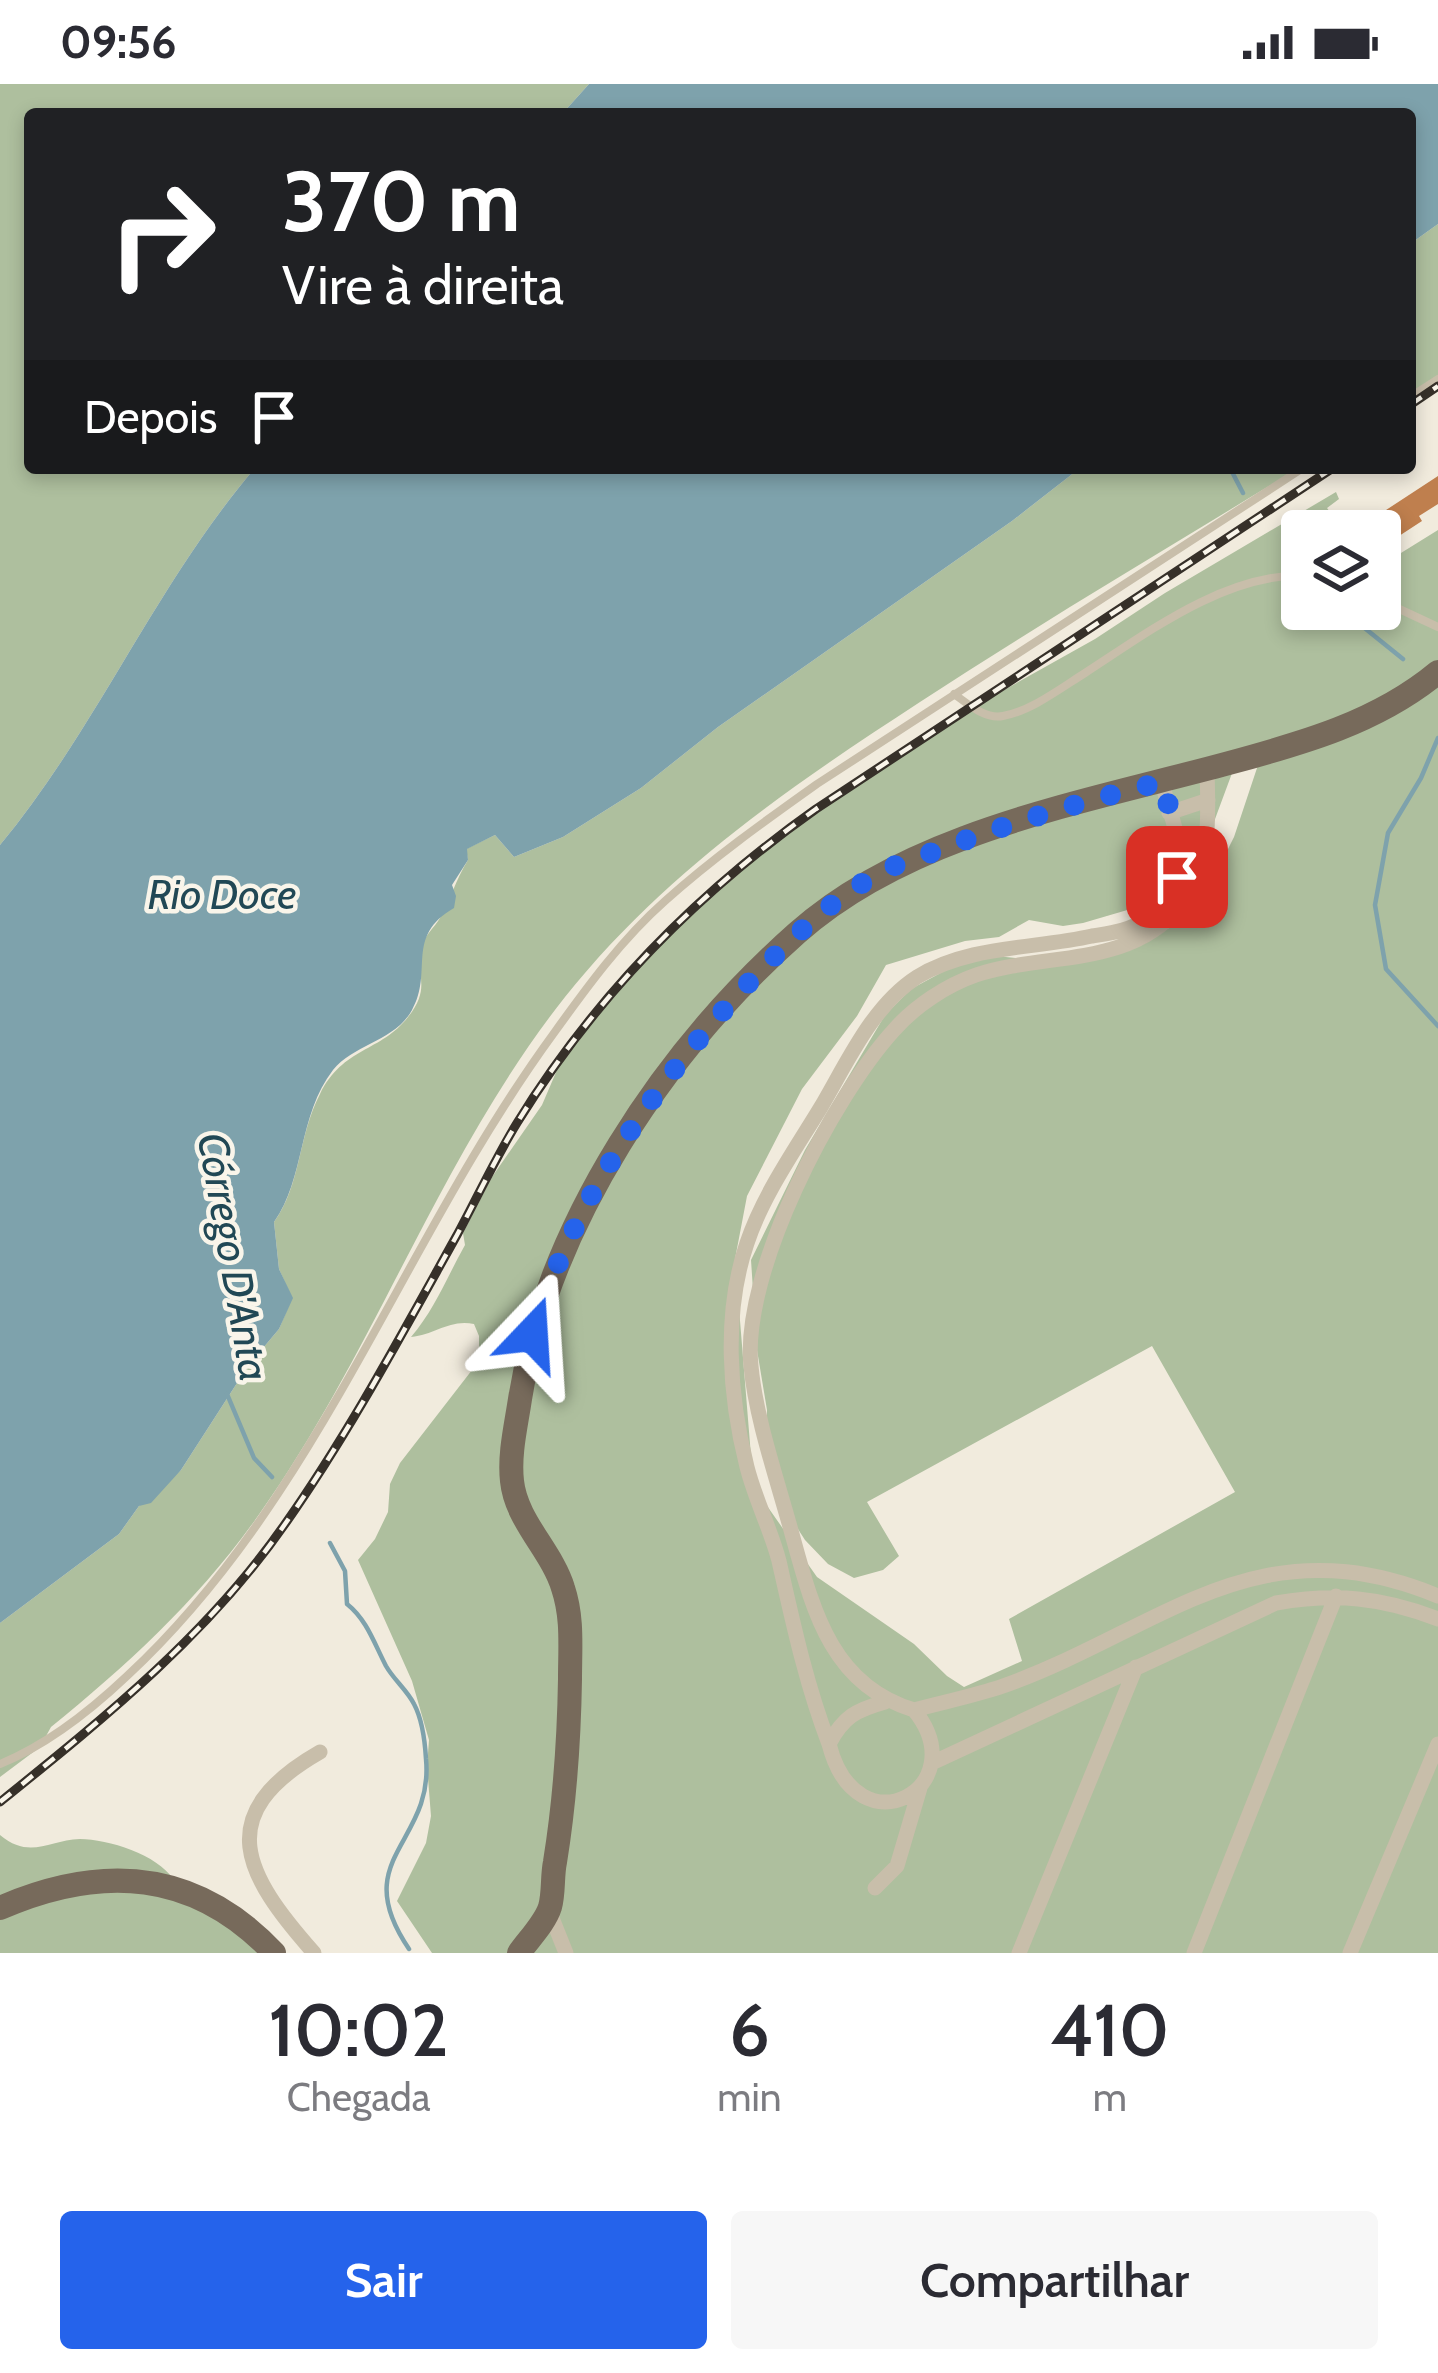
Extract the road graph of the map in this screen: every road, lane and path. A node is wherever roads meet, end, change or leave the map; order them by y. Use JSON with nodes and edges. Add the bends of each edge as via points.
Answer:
{"nodes":[{"id":1,"x":1294,"y":474,"type":"edge"},
{"id":2,"x":1281,"y":577,"type":"edge"},
{"id":3,"x":1401,"y":610,"type":"edge"},
{"id":4,"x":1438,"y":627,"type":"edge"},
{"id":5,"x":1438,"y":672,"type":"edge"},
{"id":6,"x":954,"y":694,"type":"junction"},
{"id":7,"x":1207,"y":769,"type":"junction"},
{"id":8,"x":1162,"y":782,"type":"junction"},
{"id":9,"x":1208,"y":800,"type":"junction"},
{"id":10,"x":1169,"y":813,"type":"junction"},
{"id":11,"x":785,"y":1508,"type":"junction"},
{"id":12,"x":762,"y":1517,"type":"junction"},
{"id":13,"x":1336,"y":1596,"type":"junction"},
{"id":14,"x":1438,"y":1596,"type":"edge"},
{"id":15,"x":1438,"y":1619,"type":"edge"},
{"id":16,"x":1136,"y":1667,"type":"junction"},
{"id":17,"x":885,"y":1702,"type":"junction"},
{"id":18,"x":914,"y":1710,"type":"junction"},
{"id":19,"x":829,"y":1744,"type":"junction"},
{"id":20,"x":1438,"y":1744,"type":"edge"},
{"id":21,"x":320,"y":1752,"type":"dead end"},
{"id":22,"x":934,"y":1762,"type":"junction"},
{"id":23,"x":0,"y":1764,"type":"edge"},
{"id":24,"x":920,"y":1788,"type":"junction"},
{"id":25,"x":875,"y":1888,"type":"dead end"},
{"id":26,"x":0,"y":1908,"type":"edge"},
{"id":27,"x":549,"y":1910,"type":"junction"},
{"id":28,"x":274,"y":1953,"type":"edge"},
{"id":29,"x":314,"y":1953,"type":"edge"},
{"id":30,"x":519,"y":1953,"type":"edge"},
{"id":31,"x":566,"y":1953,"type":"edge"},
{"id":32,"x":1019,"y":1953,"type":"edge"},
{"id":33,"x":1194,"y":1953,"type":"edge"},
{"id":34,"x":1350,"y":1953,"type":"edge"}],
"edges":[{"from":1,"to":6,"type":"lane"},
{"from":2,"to":6,"type":"lane","via":[[1193,607],[1001,717]]},
{"from":3,"to":4,"type":"lane"},
{"from":5,"to":7,"type":"main road","via":[[1315,740]]},
{"from":6,"to":23,"type":"lane","via":[[751,831],[662,903],[609,960],[497,1117],[254,1533],[164,1642],[105,1696]]},
{"from":7,"to":8,"type":"main road"},
{"from":7,"to":9,"type":"street"},
{"from":8,"to":10,"type":"street"},
{"from":8,"to":27,"type":"main road","via":[[987,832],[851,892],[797,933],[708,1025],[577,1218],[532,1334],[511,1469],[571,1623],[570,1756]]},
{"from":9,"to":10,"type":"street"},
{"from":9,"to":11,"type":"street","via":[[1204,862],[1180,907],[1155,928],[1092,956],[1026,963],[933,996],[859,1073],[766,1256],[753,1305],[751,1366]]},
{"from":10,"to":12,"type":"street","via":[[1182,861],[1165,899],[1142,922],[975,954],[919,976],[868,1027],[793,1154],[746,1245],[732,1337],[732,1385]]},
{"from":11,"to":12,"type":"street"},
{"from":11,"to":17,"type":"street","via":[[833,1653]]},
{"from":12,"to":19,"type":"street"},
{"from":13,"to":15,"type":"street"},
{"from":13,"to":16,"type":"street","via":[[1276,1603]]},
{"from":13,"to":33,"type":"street"},
{"from":14,"to":18,"type":"street","via":[[1398,1580],[1314,1568],[1269,1574],[1156,1612],[1004,1685]]},
{"from":16,"to":22,"type":"street"},
{"from":16,"to":32,"type":"street"},
{"from":17,"to":18,"type":"street"},
{"from":17,"to":19,"type":"street","via":[[854,1711]]},
{"from":18,"to":22,"type":"street"},
{"from":19,"to":24,"type":"street","via":[[836,1771],[857,1796],[890,1803]]},
{"from":20,"to":34,"type":"street"},
{"from":21,"to":29,"type":"street","via":[[266,1791],[249,1839],[261,1886]]},
{"from":22,"to":24,"type":"street"},
{"from":24,"to":25,"type":"street","via":[[897,1866]]},
{"from":26,"to":28,"type":"main road","via":[[66,1884],[141,1881],[230,1915]]},
{"from":27,"to":30,"type":"main road"},
{"from":27,"to":31,"type":"street"}]}
